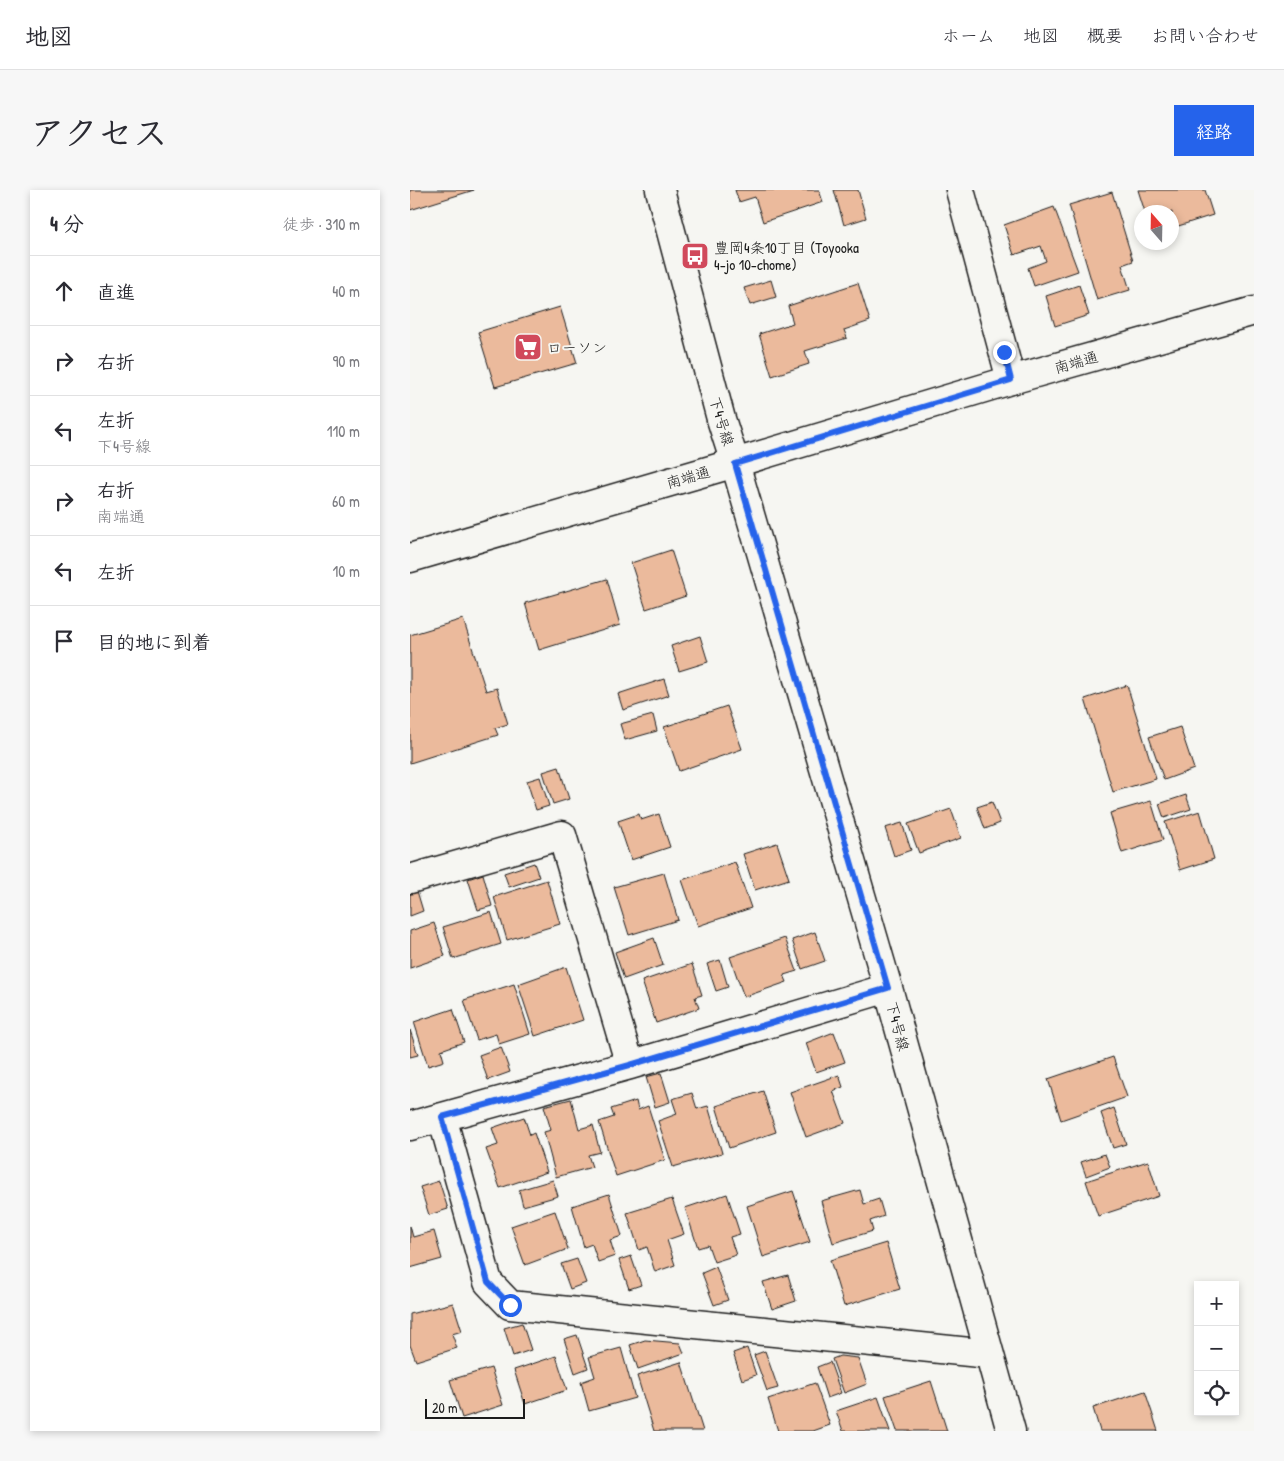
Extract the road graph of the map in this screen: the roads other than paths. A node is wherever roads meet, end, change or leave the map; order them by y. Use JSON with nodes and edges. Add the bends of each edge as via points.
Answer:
{"nodes":[{"id":1,"x":660,"y":190,"type":"edge"},
{"id":2,"x":960,"y":190,"type":"edge"},
{"id":3,"x":1254,"y":311,"type":"edge"},
{"id":4,"x":1011,"y":380,"type":"junction"},
{"id":5,"x":735,"y":464,"type":"junction"},
{"id":6,"x":410,"y":558,"type":"edge"},
{"id":7,"x":410,"y":879,"type":"edge"},
{"id":8,"x":888,"y":988,"type":"junction"},
{"id":9,"x":630,"y":1065,"type":"junction"},
{"id":10,"x":442,"y":1117,"type":"junction"},
{"id":11,"x":410,"y":1126,"type":"edge"},
{"id":12,"x":989,"y":1354,"type":"junction"},
{"id":13,"x":1011,"y":1431,"type":"edge"}],
"edges":[{"from":1,"to":5,"type":"street","name":"下4号線"},
{"from":2,"to":4,"type":"street"},
{"from":3,"to":4,"type":"street","name":"南端通"},
{"from":4,"to":5,"type":"street","name":"南端通"},
{"from":5,"to":6,"type":"street","name":"南端通"},
{"from":5,"to":8,"type":"street","name":"下4号線"},
{"from":7,"to":9,"type":"street","via":[[562,835]]},
{"from":8,"to":9,"type":"street"},
{"from":8,"to":12,"type":"street","name":"下4号線"},
{"from":9,"to":10,"type":"street"},
{"from":10,"to":11,"type":"street"},
{"from":10,"to":12,"type":"street","via":[[488,1282],[510,1305]]},
{"from":12,"to":13,"type":"street","name":"下4号線"}]}
